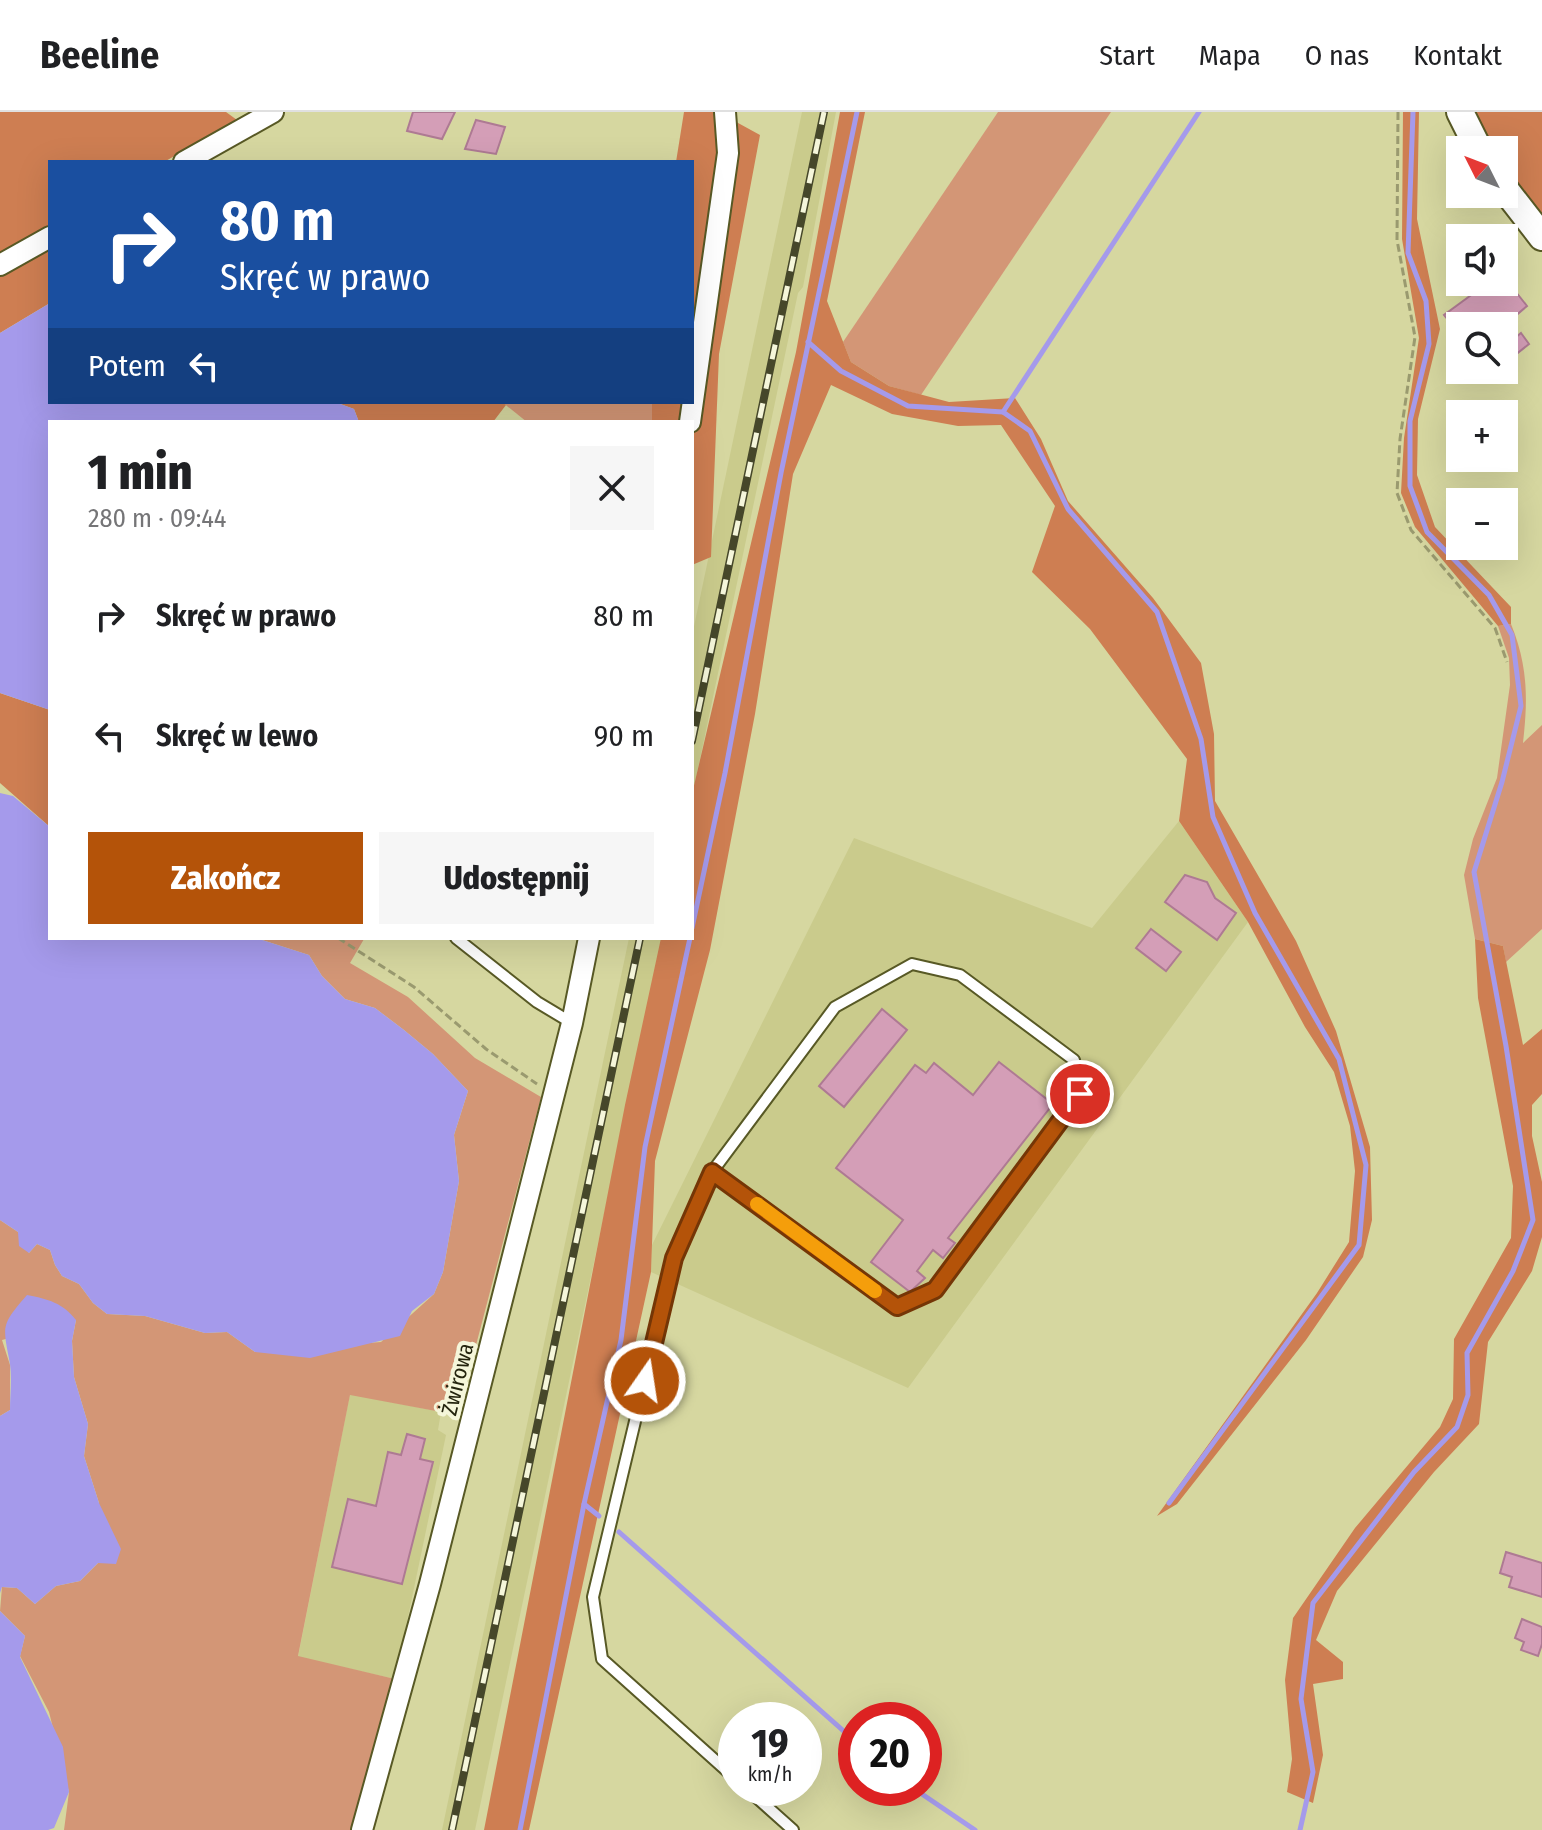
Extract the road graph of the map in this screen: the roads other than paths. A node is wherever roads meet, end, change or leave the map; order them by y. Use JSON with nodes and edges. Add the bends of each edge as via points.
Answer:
{"nodes":[{"id":1,"x":273,"y":112,"type":"edge"},
{"id":2,"x":725,"y":112,"type":"edge"},
{"id":3,"x":1460,"y":112,"type":"edge"},
{"id":4,"x":1472,"y":136,"type":"edge"},
{"id":5,"x":188,"y":160,"type":"edge"},
{"id":6,"x":1518,"y":206,"type":"edge"},
{"id":7,"x":1542,"y":237,"type":"edge"},
{"id":8,"x":48,"y":238,"type":"edge"},
{"id":9,"x":0,"y":265,"type":"edge"},
{"id":10,"x":694,"y":394,"type":"edge"},
{"id":11,"x":459,"y":940,"type":"edge"},
{"id":12,"x":589,"y":940,"type":"edge"},
{"id":13,"x":572,"y":1023,"type":"junction"},
{"id":14,"x":712,"y":1172,"type":"junction"},
{"id":15,"x":718,"y":1763,"type":"edge"},
{"id":16,"x":766,"y":1806,"type":"edge"},
{"id":17,"x":362,"y":1830,"type":"edge"},
{"id":18,"x":793,"y":1830,"type":"edge"}],
"edges":[{"from":1,"to":5,"type":"street"},
{"from":2,"to":10,"type":"street","via":[[728,153]]},
{"from":3,"to":4,"type":"street"},
{"from":6,"to":7,"type":"street"},
{"from":8,"to":9,"type":"street"},
{"from":11,"to":13,"type":"lane"},
{"from":12,"to":13,"type":"street","name":"Żwirowa"},
{"from":13,"to":17,"type":"street","name":"Żwirowa"},
{"from":14,"to":14,"type":"lane","via":[[897,1307],[935,1290],[1080,1094],[1074,1060],[960,975],[912,964],[835,1007]]},
{"from":14,"to":15,"type":"lane","via":[[674,1258],[593,1597],[602,1659]]},
{"from":16,"to":18,"type":"lane"}]}
